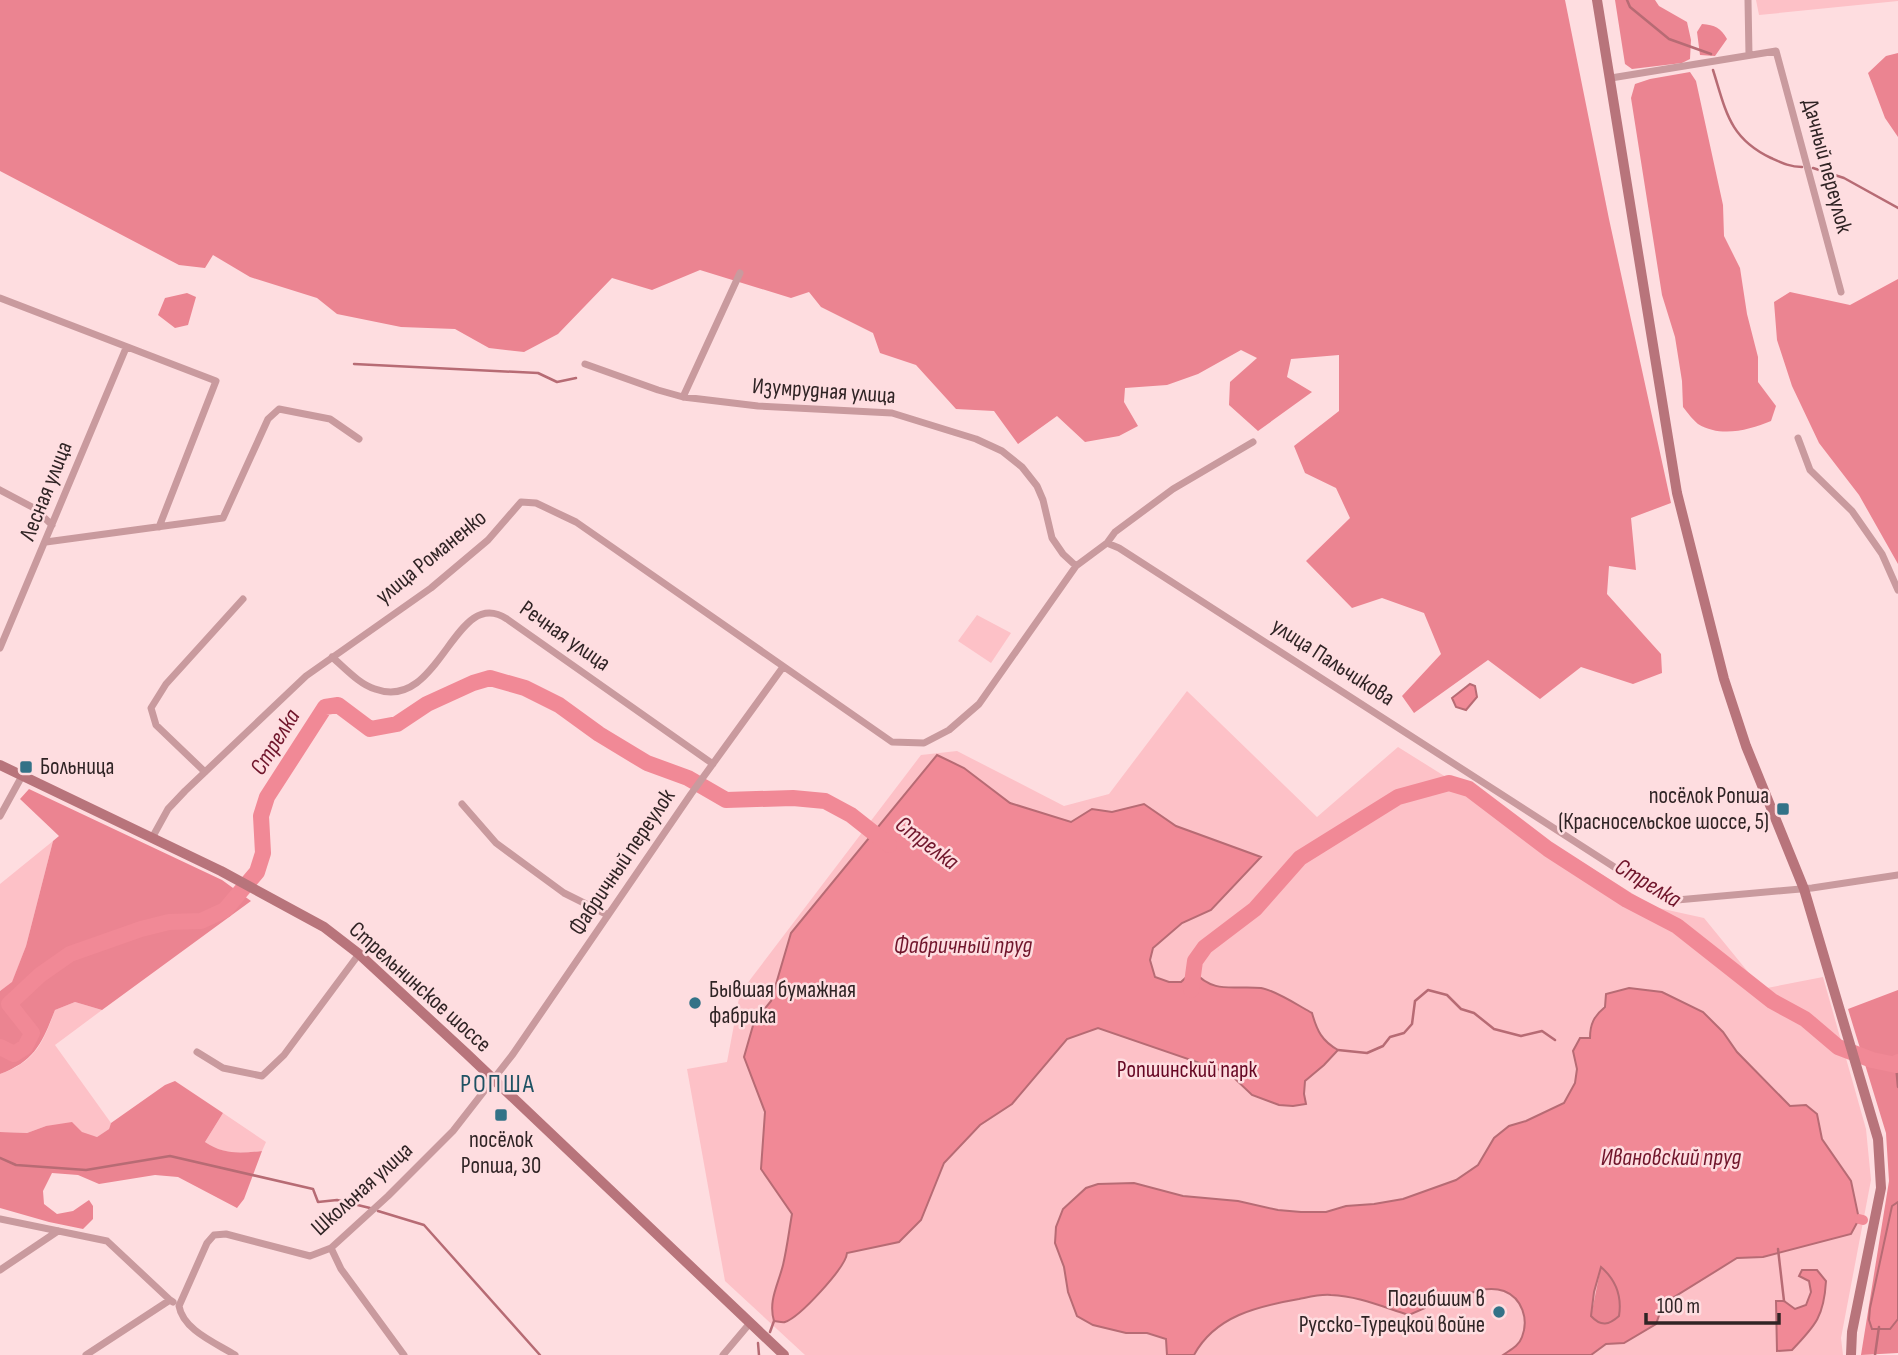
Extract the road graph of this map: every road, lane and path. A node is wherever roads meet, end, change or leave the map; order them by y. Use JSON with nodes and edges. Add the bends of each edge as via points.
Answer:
{"nodes":[{"id":1,"x":1597,"y":0,"type":"edge"},
{"id":2,"x":1748,"y":0,"type":"edge"},
{"id":3,"x":1749,"y":55,"type":"junction"},
{"id":4,"x":1611,"y":78,"type":"junction"},
{"id":5,"x":740,"y":274,"type":"dead end"},
{"id":6,"x":1841,"y":292,"type":"dead end"},
{"id":7,"x":0,"y":298,"type":"edge"},
{"id":8,"x":126,"y":348,"type":"junction"},
{"id":9,"x":585,"y":364,"type":"dead end"},
{"id":10,"x":683,"y":397,"type":"junction"},
{"id":11,"x":1798,"y":438,"type":"dead end"},
{"id":12,"x":359,"y":439,"type":"dead end"},
{"id":13,"x":1253,"y":442,"type":"dead end"},
{"id":14,"x":0,"y":490,"type":"edge"},
{"id":15,"x":52,"y":525,"type":"junction"},
{"id":16,"x":159,"y":527,"type":"junction"},
{"id":17,"x":46,"y":542,"type":"junction"},
{"id":18,"x":1107,"y":543,"type":"junction"},
{"id":19,"x":1076,"y":566,"type":"junction"},
{"id":20,"x":1898,"y":590,"type":"edge"},
{"id":21,"x":243,"y":599,"type":"dead end"},
{"id":22,"x":0,"y":648,"type":"edge"},
{"id":23,"x":332,"y":657,"type":"junction"},
{"id":24,"x":783,"y":667,"type":"junction"},
{"id":25,"x":713,"y":764,"type":"junction"},
{"id":26,"x":0,"y":765,"type":"edge"},
{"id":27,"x":205,"y":772,"type":"junction"},
{"id":28,"x":22,"y":775,"type":"junction"},
{"id":29,"x":462,"y":804,"type":"dead end"},
{"id":30,"x":0,"y":816,"type":"edge"},
{"id":31,"x":152,"y":838,"type":"junction"},
{"id":32,"x":1898,"y":875,"type":"edge"},
{"id":33,"x":1804,"y":889,"type":"junction"},
{"id":34,"x":608,"y":915,"type":"junction"},
{"id":35,"x":359,"y":954,"type":"junction"},
{"id":36,"x":197,"y":1052,"type":"dead end"},
{"id":37,"x":493,"y":1079,"type":"junction"},
{"id":38,"x":0,"y":1219,"type":"edge"},
{"id":39,"x":57,"y":1231,"type":"junction"},
{"id":40,"x":331,"y":1248,"type":"junction"},
{"id":41,"x":0,"y":1269,"type":"edge"},
{"id":42,"x":170,"y":1300,"type":"junction"},
{"id":43,"x":179,"y":1306,"type":"junction"},
{"id":44,"x":750,"y":1323,"type":"junction"},
{"id":45,"x":86,"y":1355,"type":"edge"},
{"id":46,"x":235,"y":1355,"type":"edge"},
{"id":47,"x":404,"y":1355,"type":"edge"},
{"id":48,"x":723,"y":1355,"type":"edge"},
{"id":49,"x":784,"y":1355,"type":"edge"},
{"id":50,"x":1851,"y":1355,"type":"edge"}],
"edges":[{"from":1,"to":4,"type":"main road"},
{"from":2,"to":3,"type":"street"},
{"from":3,"to":4,"type":"street"},
{"from":3,"to":6,"type":"street","name":"Дачный переулок","via":[[1776,51]]},
{"from":4,"to":33,"type":"main road","via":[[1677,493],[1742,736]]},
{"from":5,"to":10,"type":"street"},
{"from":7,"to":8,"type":"street"},
{"from":8,"to":15,"type":"street","name":"Лесная улица"},
{"from":8,"to":16,"type":"street","via":[[216,381]]},
{"from":9,"to":10,"type":"street","name":"Изумрудная улица"},
{"from":10,"to":19,"type":"street","name":"Изумрудная улица","via":[[892,413],[976,439],[1002,451],[1037,486],[1052,537]]},
{"from":11,"to":20,"type":"street","via":[[1810,470],[1852,512],[1882,554]]},
{"from":12,"to":16,"type":"street","via":[[330,419],[279,409],[268,419],[223,518]]},
{"from":13,"to":18,"type":"street","via":[[1173,489]]},
{"from":14,"to":15,"type":"street","via":[[34,508]]},
{"from":15,"to":17,"type":"street","name":"Лесная улица"},
{"from":16,"to":17,"type":"street"},
{"from":17,"to":22,"type":"street","name":"Лесная улица"},
{"from":18,"to":19,"type":"street"},
{"from":18,"to":33,"type":"street","name":"улица Пальчикова","via":[[1667,898]]},
{"from":19,"to":24,"type":"street","name":"улица Романенко","via":[[979,704],[949,730],[924,743],[892,742]]},
{"from":21,"to":27,"type":"street","via":[[166,684],[152,708],[156,724]]},
{"from":23,"to":24,"type":"street","name":"улица Романенко","via":[[431,588],[488,540],[522,502],[536,503],[576,522]]},
{"from":23,"to":25,"type":"street","name":"Речная улица","via":[[366,685],[402,691],[426,675],[468,622],[492,611]]},
{"from":23,"to":27,"type":"street","name":"улица Романенко"},
{"from":24,"to":25,"type":"street","name":"Фабричный переулок"},
{"from":25,"to":34,"type":"street","name":"Фабричный переулок"},
{"from":26,"to":28,"type":"main road","name":"Стрельнинское шоссе"},
{"from":27,"to":31,"type":"street","name":"улица Романенко","via":[[168,810]]},
{"from":28,"to":30,"type":"street"},
{"from":28,"to":31,"type":"main road","name":"Стрельнинское шоссе"},
{"from":29,"to":34,"type":"street","via":[[496,843],[564,893]]},
{"from":31,"to":35,"type":"main road","name":"Стрельнинское шоссе","via":[[276,900],[324,927]]},
{"from":32,"to":33,"type":"street","name":"улица Пальчикова"},
{"from":33,"to":50,"type":"main road","via":[[1878,1139],[1881,1188]]},
{"from":34,"to":37,"type":"street","name":"Фабричный переулок"},
{"from":35,"to":36,"type":"street","via":[[284,1055],[262,1076],[223,1068]]},
{"from":35,"to":37,"type":"main road","name":"Стрельнинское шоссе"},
{"from":37,"to":40,"type":"street","name":"Школьная улица","via":[[453,1131]]},
{"from":37,"to":44,"type":"main road","name":"Стрельнинское шоссе"},
{"from":38,"to":39,"type":"street"},
{"from":39,"to":41,"type":"street"},
{"from":39,"to":42,"type":"street","via":[[107,1241]]},
{"from":40,"to":43,"type":"street","name":"Школьная улица","via":[[310,1256],[226,1234],[214,1235]]},
{"from":40,"to":47,"type":"street","via":[[341,1269]]},
{"from":42,"to":43,"type":"street"},
{"from":42,"to":45,"type":"street"},
{"from":43,"to":46,"type":"street","via":[[181,1316],[193,1328]]},
{"from":44,"to":48,"type":"street"},
{"from":44,"to":49,"type":"main road","name":"Стрельнинское шоссе"}]}
